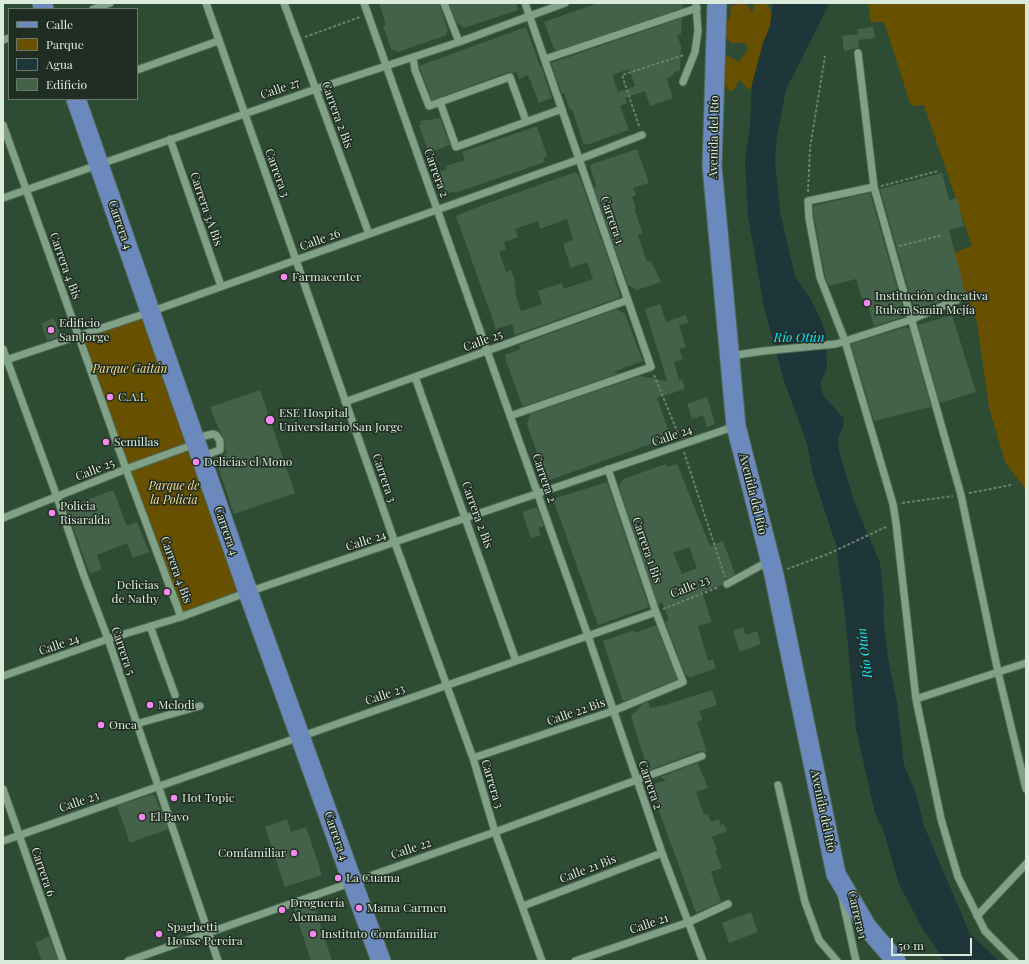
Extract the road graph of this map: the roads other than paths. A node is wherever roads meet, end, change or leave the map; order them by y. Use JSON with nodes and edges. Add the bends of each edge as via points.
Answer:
{"nodes":[{"id":1,"x":110,"y":3,"type":"edge"},
{"id":2,"x":206,"y":3,"type":"edge"},
{"id":3,"x":284,"y":3,"type":"edge"},
{"id":4,"x":364,"y":3,"type":"edge"},
{"id":5,"x":444,"y":3,"type":"edge"},
{"id":6,"x":525,"y":3,"type":"edge"},
{"id":7,"x":565,"y":3,"type":"edge"},
{"id":8,"x":717,"y":3,"type":"edge"},
{"id":9,"x":696,"y":5,"type":"edge"},
{"id":10,"x":96,"y":8,"type":"edge"},
{"id":11,"x":530,"y":16,"type":"junction"},
{"id":12,"x":218,"y":41,"type":"junction"},
{"id":13,"x":459,"y":42,"type":"junction"},
{"id":14,"x":858,"y":53,"type":"dead end"},
{"id":15,"x":412,"y":58,"type":"junction"},
{"id":16,"x":545,"y":60,"type":"junction"},
{"id":17,"x":386,"y":66,"type":"junction"},
{"id":18,"x":138,"y":70,"type":"edge"},
{"id":19,"x":683,"y":82,"type":"dead end"},
{"id":20,"x":316,"y":89,"type":"junction"},
{"id":21,"x":76,"y":100,"type":"edge"},
{"id":22,"x":440,"y":102,"type":"junction"},
{"id":23,"x":562,"y":109,"type":"junction"},
{"id":24,"x":244,"y":114,"type":"junction"},
{"id":25,"x":526,"y":121,"type":"junction"},
{"id":26,"x":3,"y":125,"type":"edge"},
{"id":27,"x":642,"y":135,"type":"road end"},
{"id":28,"x":170,"y":139,"type":"junction"},
{"id":29,"x":580,"y":159,"type":"junction"},
{"id":30,"x":98,"y":164,"type":"junction"},
{"id":31,"x":874,"y":187,"type":"junction"},
{"id":32,"x":26,"y":190,"type":"junction"},
{"id":33,"x":3,"y":198,"type":"edge"},
{"id":34,"x":438,"y":209,"type":"junction"},
{"id":35,"x":369,"y":234,"type":"junction"},
{"id":36,"x":296,"y":260,"type":"junction"},
{"id":37,"x":221,"y":286,"type":"junction"},
{"id":38,"x":628,"y":300,"type":"junction"},
{"id":39,"x":957,"y":300,"type":"dead end"},
{"id":40,"x":150,"y":312,"type":"junction"},
{"id":41,"x":910,"y":320,"type":"junction"},
{"id":42,"x":78,"y":336,"type":"junction"},
{"id":43,"x":845,"y":342,"type":"junction"},
{"id":44,"x":3,"y":349,"type":"edge"},
{"id":45,"x":488,"y":351,"type":"junction"},
{"id":46,"x":730,"y":356,"type":"junction"},
{"id":47,"x":5,"y":360,"type":"edge"},
{"id":48,"x":415,"y":377,"type":"junction"},
{"id":49,"x":346,"y":402,"type":"junction"},
{"id":50,"x":510,"y":416,"type":"junction"},
{"id":51,"x":736,"y":426,"type":"junction"},
{"id":52,"x":197,"y":446,"type":"junction"},
{"id":53,"x":126,"y":469,"type":"junction"},
{"id":54,"x":608,"y":470,"type":"junction"},
{"id":55,"x":537,"y":494,"type":"junction"},
{"id":56,"x":57,"y":497,"type":"junction"},
{"id":57,"x":3,"y":518,"type":"edge"},
{"id":58,"x":466,"y":518,"type":"junction"},
{"id":59,"x":395,"y":543,"type":"junction"},
{"id":60,"x":772,"y":568,"type":"junction"},
{"id":61,"x":727,"y":584,"type":"road end"},
{"id":62,"x":248,"y":592,"type":"junction"},
{"id":63,"x":656,"y":612,"type":"junction"},
{"id":64,"x":181,"y":617,"type":"junction"},
{"id":65,"x":150,"y":626,"type":"junction"},
{"id":66,"x":588,"y":636,"type":"junction"},
{"id":67,"x":108,"y":639,"type":"junction"},
{"id":68,"x":516,"y":661,"type":"junction"},
{"id":69,"x":1026,"y":662,"type":"edge"},
{"id":70,"x":998,"y":672,"type":"junction"},
{"id":71,"x":3,"y":676,"type":"edge"},
{"id":72,"x":683,"y":682,"type":"joint"},
{"id":73,"x":446,"y":686,"type":"junction"},
{"id":74,"x":175,"y":695,"type":"dead end"},
{"id":75,"x":916,"y":699,"type":"junction"},
{"id":76,"x":200,"y":706,"type":"dead end"},
{"id":77,"x":614,"y":711,"type":"junction"},
{"id":78,"x":136,"y":724,"type":"junction"},
{"id":79,"x":301,"y":736,"type":"junction"},
{"id":80,"x":702,"y":756,"type":"dead end"},
{"id":81,"x":473,"y":758,"type":"junction"},
{"id":82,"x":636,"y":780,"type":"junction"},
{"id":83,"x":158,"y":786,"type":"junction"},
{"id":84,"x":778,"y":786,"type":"dead end"},
{"id":85,"x":3,"y":789,"type":"edge"},
{"id":86,"x":1026,"y":789,"type":"edge"},
{"id":87,"x":495,"y":832,"type":"junction"},
{"id":88,"x":19,"y":835,"type":"junction"},
{"id":89,"x":3,"y":841,"type":"edge"},
{"id":90,"x":662,"y":852,"type":"junction"},
{"id":91,"x":1026,"y":864,"type":"edge"},
{"id":92,"x":836,"y":874,"type":"junction"},
{"id":93,"x":352,"y":881,"type":"junction"},
{"id":94,"x":728,"y":904,"type":"dead end"},
{"id":95,"x":522,"y":906,"type":"junction"},
{"id":96,"x":977,"y":916,"type":"junction"},
{"id":97,"x":689,"y":922,"type":"junction"},
{"id":98,"x":208,"y":934,"type":"junction"},
{"id":99,"x":63,"y":961,"type":"edge"},
{"id":100,"x":128,"y":961,"type":"edge"},
{"id":101,"x":218,"y":961,"type":"edge"},
{"id":102,"x":381,"y":961,"type":"edge"},
{"id":103,"x":542,"y":961,"type":"edge"},
{"id":104,"x":575,"y":961,"type":"edge"},
{"id":105,"x":703,"y":961,"type":"edge"},
{"id":106,"x":837,"y":961,"type":"edge"},
{"id":107,"x":856,"y":961,"type":"edge"},
{"id":108,"x":896,"y":961,"type":"edge"},
{"id":109,"x":1015,"y":961,"type":"edge"}],
"edges":[{"from":1,"to":10,"type":"street"},
{"from":2,"to":12,"type":"street","name":"Carrera 3"},
{"from":3,"to":20,"type":"street","name":"Carrera 2 Bis"},
{"from":4,"to":17,"type":"street","name":"Carrera 2"},
{"from":5,"to":13,"type":"street"},
{"from":6,"to":11,"type":"street","name":"Carrera 1"},
{"from":7,"to":11,"type":"street","name":"Calle 27"},
{"from":8,"to":46,"type":"main road","name":"Avenida del Río","via":[[712,166]]},
{"from":9,"to":16,"type":"street"},
{"from":9,"to":19,"type":"street","via":[[698,31],[695,52]]},
{"from":11,"to":13,"type":"street","name":"Calle 27"},
{"from":11,"to":16,"type":"street","name":"Carrera 1"},
{"from":12,"to":18,"type":"street"},
{"from":12,"to":24,"type":"street","name":"Carrera 3"},
{"from":13,"to":15,"type":"street","name":"Calle 27"},
{"from":14,"to":31,"type":"street"},
{"from":15,"to":17,"type":"street","name":"Calle 27"},
{"from":15,"to":22,"type":"street","via":[[428,106]]},
{"from":16,"to":23,"type":"street","name":"Carrera 1"},
{"from":17,"to":20,"type":"street","name":"Calle 27"},
{"from":17,"to":34,"type":"street","name":"Carrera 2"},
{"from":20,"to":24,"type":"street","name":"Calle 27"},
{"from":20,"to":35,"type":"street","name":"Carrera 2 Bis"},
{"from":21,"to":30,"type":"main road","name":"Carrera 4"},
{"from":22,"to":25,"type":"street","via":[[510,77]]},
{"from":22,"to":25,"type":"street","via":[[456,147]]},
{"from":23,"to":25,"type":"street"},
{"from":23,"to":29,"type":"street","name":"Carrera 1"},
{"from":24,"to":28,"type":"street","name":"Calle 27"},
{"from":24,"to":36,"type":"street","name":"Carrera 3"},
{"from":26,"to":32,"type":"street","name":"Carrera 4 Bis"},
{"from":27,"to":29,"type":"street","name":"Calle 26"},
{"from":28,"to":30,"type":"street","name":"Calle 27"},
{"from":28,"to":37,"type":"street","name":"Carrera 3A Bis"},
{"from":29,"to":34,"type":"street","name":"Calle 26"},
{"from":29,"to":38,"type":"street","name":"Carrera 1"},
{"from":30,"to":32,"type":"street","name":"Calle 27"},
{"from":30,"to":40,"type":"main road","name":"Carrera 4"},
{"from":31,"to":41,"type":"street"},
{"from":31,"to":43,"type":"street","via":[[808,201],[820,277]]},
{"from":32,"to":33,"type":"street","name":"Calle 27"},
{"from":32,"to":42,"type":"street","name":"Carrera 4 Bis"},
{"from":34,"to":35,"type":"street","name":"Calle 26"},
{"from":34,"to":45,"type":"street","name":"Carrera 2"},
{"from":35,"to":36,"type":"street","name":"Calle 26"},
{"from":36,"to":37,"type":"street","name":"Calle 26"},
{"from":36,"to":49,"type":"street","name":"Carrera 3"},
{"from":37,"to":40,"type":"street","name":"Calle 26"},
{"from":38,"to":45,"type":"street","name":"Calle 25"},
{"from":38,"to":50,"type":"street","name":"Carrera 1","via":[[651,367]]},
{"from":39,"to":41,"type":"street"},
{"from":40,"to":42,"type":"street","name":"Calle 26"},
{"from":40,"to":52,"type":"main road","name":"Carrera 4"},
{"from":41,"to":43,"type":"street"},
{"from":41,"to":70,"type":"street","via":[[961,495]]},
{"from":42,"to":47,"type":"street","name":"Calle 26"},
{"from":42,"to":53,"type":"street","name":"Carrera 4 Bis"},
{"from":43,"to":46,"type":"street"},
{"from":43,"to":75,"type":"street","via":[[893,504]]},
{"from":44,"to":47,"type":"street","name":"Carrera 5"},
{"from":45,"to":48,"type":"street","name":"Calle 25"},
{"from":45,"to":50,"type":"street","name":"Carrera 2"},
{"from":46,"to":51,"type":"main road","name":"Avenida del Río"},
{"from":47,"to":56,"type":"street","name":"Carrera 5"},
{"from":48,"to":49,"type":"street","name":"Calle 25"},
{"from":48,"to":58,"type":"street","name":"Carrera 2 Bis"},
{"from":49,"to":59,"type":"street","name":"Carrera 3"},
{"from":50,"to":55,"type":"street","name":"Carrera 2"},
{"from":51,"to":54,"type":"street","name":"Calle 24"},
{"from":51,"to":60,"type":"main road","name":"Avenida del Río"},
{"from":52,"to":53,"type":"street","name":"Calle 25"},
{"from":52,"to":62,"type":"main road","name":"Carrera 4"},
{"from":53,"to":56,"type":"street","name":"Calle 25"},
{"from":53,"to":64,"type":"street","name":"Carrera 4 Bis"},
{"from":54,"to":55,"type":"street","name":"Calle 24"},
{"from":54,"to":63,"type":"street","name":"Carrera 1 Bis"},
{"from":55,"to":58,"type":"street","name":"Calle 24"},
{"from":55,"to":66,"type":"street","name":"Carrera 2"},
{"from":56,"to":57,"type":"street","name":"Calle 25"},
{"from":56,"to":67,"type":"street","name":"Carrera 5"},
{"from":58,"to":59,"type":"street","name":"Calle 24"},
{"from":58,"to":68,"type":"street","name":"Carrera 2 Bis"},
{"from":59,"to":62,"type":"street","name":"Calle 24"},
{"from":59,"to":73,"type":"street","name":"Carrera 3"},
{"from":60,"to":61,"type":"street","name":"Calle 23"},
{"from":60,"to":92,"type":"main road","name":"Avenida del Río"},
{"from":62,"to":64,"type":"street","name":"Calle 24"},
{"from":62,"to":79,"type":"main road","name":"Carrera 4"},
{"from":63,"to":66,"type":"street","name":"Calle 23"},
{"from":63,"to":72,"type":"street","name":"Carrera 1 Bis"},
{"from":64,"to":65,"type":"street","name":"Calle 24"},
{"from":65,"to":67,"type":"street","name":"Calle 24"},
{"from":65,"to":74,"type":"street"},
{"from":66,"to":68,"type":"street","name":"Calle 23"},
{"from":66,"to":77,"type":"street","name":"Carrera 2"},
{"from":67,"to":71,"type":"street","name":"Calle 24"},
{"from":67,"to":78,"type":"street","name":"Carrera 5"},
{"from":68,"to":73,"type":"street","name":"Calle 23"},
{"from":69,"to":70,"type":"street"},
{"from":70,"to":75,"type":"street"},
{"from":70,"to":86,"type":"street"},
{"from":72,"to":77,"type":"street","name":"Calle 22 Bis"},
{"from":73,"to":79,"type":"street","name":"Calle 23"},
{"from":73,"to":81,"type":"street","name":"Carrera 3"},
{"from":75,"to":96,"type":"street","via":[[941,819],[958,877]]},
{"from":76,"to":78,"type":"street"},
{"from":77,"to":81,"type":"street","name":"Calle 22 Bis"},
{"from":77,"to":82,"type":"street","name":"Carrera 2"},
{"from":78,"to":83,"type":"street","name":"Carrera 5"},
{"from":79,"to":83,"type":"street","name":"Calle 23"},
{"from":79,"to":93,"type":"main road","name":"Carrera 4"},
{"from":80,"to":82,"type":"street","name":"Calle 22"},
{"from":81,"to":87,"type":"street","name":"Carrera 3"},
{"from":82,"to":87,"type":"street","name":"Calle 22"},
{"from":82,"to":90,"type":"street","name":"Carrera 2"},
{"from":83,"to":88,"type":"street","name":"Calle 23"},
{"from":83,"to":98,"type":"street","name":"Carrera 5"},
{"from":84,"to":106,"type":"street","via":[[805,902],[820,940]]},
{"from":85,"to":88,"type":"street","name":"Carrera 6"},
{"from":87,"to":93,"type":"street","name":"Calle 22"},
{"from":87,"to":95,"type":"street","name":"Carrera 3"},
{"from":88,"to":89,"type":"street","name":"Calle 23"},
{"from":88,"to":99,"type":"street","name":"Carrera 6"},
{"from":90,"to":95,"type":"street","name":"Calle 21 Bis"},
{"from":90,"to":97,"type":"street","name":"Carrera 2"},
{"from":91,"to":96,"type":"street"},
{"from":92,"to":107,"type":"street","name":"Carrera 1"},
{"from":92,"to":108,"type":"main road","name":"Avenida del Río","via":[[867,927]]},
{"from":93,"to":98,"type":"street","name":"Calle 22"},
{"from":93,"to":102,"type":"main road","name":"Carrera 4"},
{"from":94,"to":97,"type":"street","name":"Calle 21"},
{"from":95,"to":103,"type":"street","name":"Carrera 3"},
{"from":96,"to":109,"type":"street","via":[[985,931]]},
{"from":97,"to":104,"type":"street","name":"Calle 21"},
{"from":97,"to":105,"type":"street","name":"Carrera 2"},
{"from":98,"to":100,"type":"street","name":"Calle 22"},
{"from":98,"to":101,"type":"street","name":"Carrera 5"}]}
